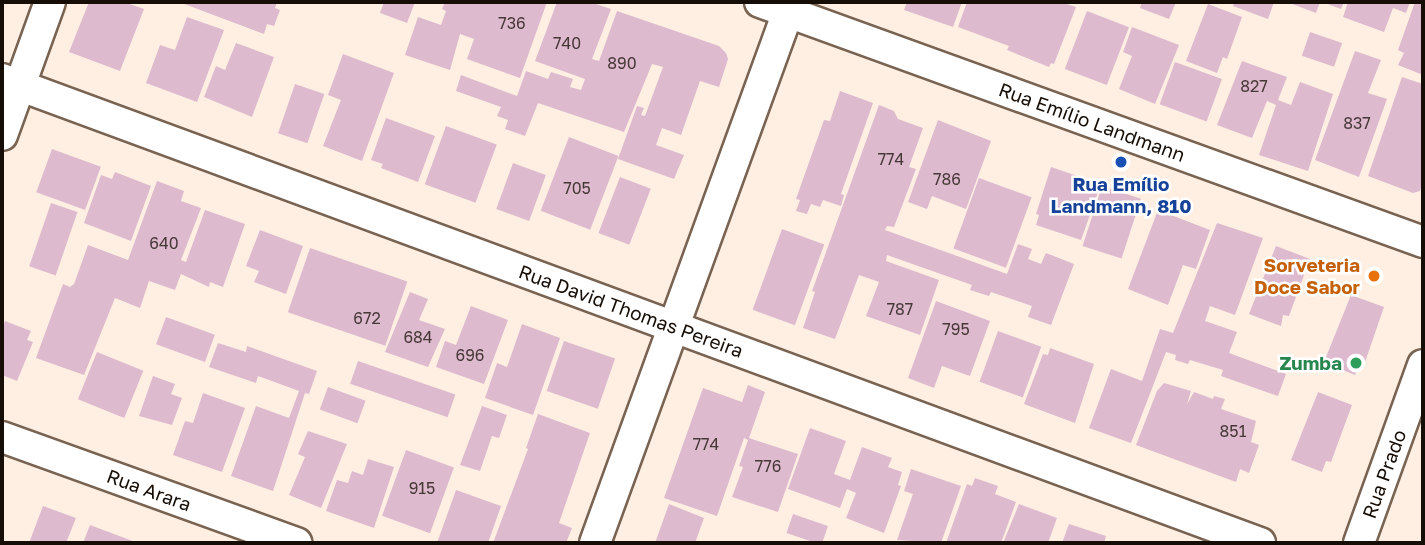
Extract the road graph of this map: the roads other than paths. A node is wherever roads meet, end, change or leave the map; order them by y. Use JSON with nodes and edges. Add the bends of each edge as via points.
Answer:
{"nodes":[{"id":1,"x":50,"y":2,"type":"edge"},
{"id":2,"x":760,"y":2,"type":"edge"},
{"id":3,"x":788,"y":12,"type":"junction"},
{"id":4,"x":11,"y":82,"type":"edge"},
{"id":5,"x":2,"y":135,"type":"edge"},
{"id":6,"x":1423,"y":242,"type":"edge"},
{"id":7,"x":674,"y":327,"type":"junction"},
{"id":8,"x":1423,"y":365,"type":"edge"},
{"id":9,"x":2,"y":437,"type":"edge"},
{"id":10,"x":296,"y":543,"type":"edge"},
{"id":11,"x":595,"y":543,"type":"edge"},
{"id":12,"x":1260,"y":543,"type":"edge"},
{"id":13,"x":1359,"y":543,"type":"edge"}],
"edges":[{"from":1,"to":4,"type":"street"},
{"from":2,"to":3,"type":"street","name":"Rua Emílio Landmann"},
{"from":3,"to":6,"type":"street","name":"Rua Emílio Landmann"},
{"from":3,"to":7,"type":"street"},
{"from":4,"to":5,"type":"street"},
{"from":4,"to":7,"type":"street","name":"Rua David Thomas Pereira"},
{"from":7,"to":11,"type":"street"},
{"from":7,"to":12,"type":"street","name":"Rua David Thomas Pereira"},
{"from":8,"to":13,"type":"street","name":"Rua Prado"},
{"from":9,"to":10,"type":"street","name":"Rua Arara"}]}
